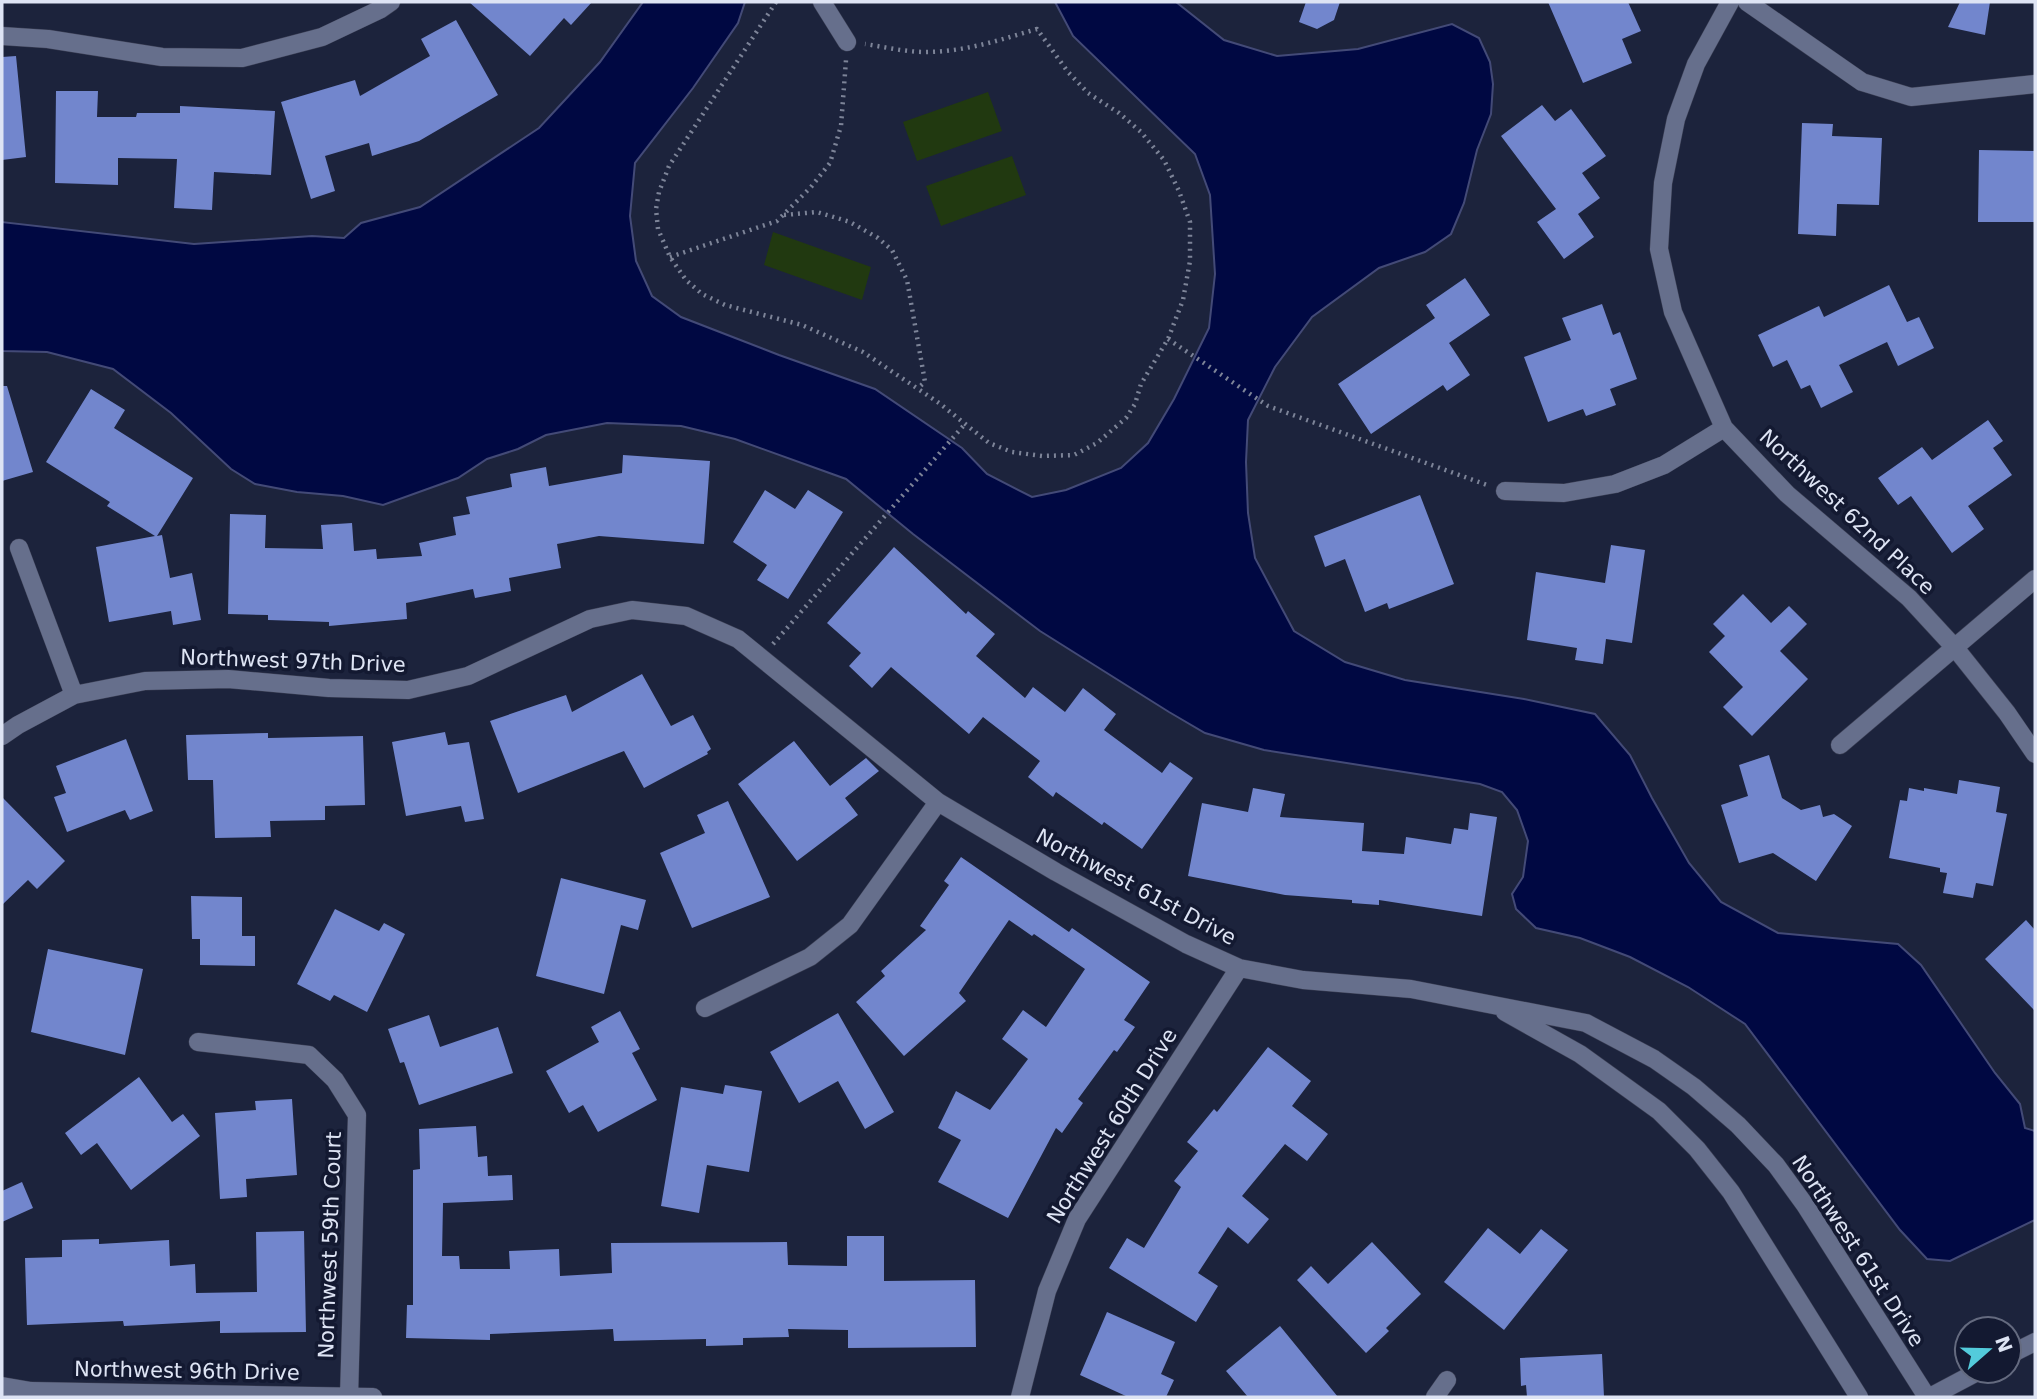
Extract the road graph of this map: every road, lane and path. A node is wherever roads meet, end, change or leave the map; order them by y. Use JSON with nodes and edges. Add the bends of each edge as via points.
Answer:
{"nodes":[{"id":1,"x":391,"y":2,"type":"edge"},
{"id":2,"x":776,"y":2,"type":"edge"},
{"id":3,"x":822,"y":2,"type":"edge"},
{"id":4,"x":1730,"y":2,"type":"edge"},
{"id":5,"x":1746,"y":2,"type":"edge"},
{"id":6,"x":2,"y":36,"type":"edge"},
{"id":7,"x":847,"y":42,"type":"junction"},
{"id":8,"x":2035,"y":84,"type":"edge"},
{"id":9,"x":783,"y":215,"type":"junction"},
{"id":10,"x":670,"y":257,"type":"junction"},
{"id":11,"x":1168,"y":339,"type":"junction"},
{"id":12,"x":918,"y":388,"type":"junction"},
{"id":13,"x":965,"y":424,"type":"junction"},
{"id":14,"x":1724,"y":428,"type":"junction"},
{"id":15,"x":1505,"y":491,"type":"joint"},
{"id":16,"x":19,"y":548,"type":"dead end"},
{"id":17,"x":2035,"y":579,"type":"edge"},
{"id":18,"x":1956,"y":649,"type":"junction"},
{"id":19,"x":761,"y":658,"type":"junction"},
{"id":20,"x":74,"y":695,"type":"junction"},
{"id":21,"x":2,"y":736,"type":"edge"},
{"id":22,"x":1839,"y":745,"type":"dead end"},
{"id":23,"x":2035,"y":754,"type":"edge"},
{"id":24,"x":938,"y":802,"type":"junction"},
{"id":25,"x":1239,"y":968,"type":"junction"},
{"id":26,"x":1489,"y":1003,"type":"junction"},
{"id":27,"x":705,"y":1008,"type":"dead end"},
{"id":28,"x":198,"y":1042,"type":"dead end"},
{"id":29,"x":1447,"y":1380,"type":"dead end"},
{"id":30,"x":1953,"y":1384,"type":"edge"},
{"id":31,"x":2,"y":1386,"type":"edge"},
{"id":32,"x":349,"y":1397,"type":"edge"},
{"id":33,"x":373,"y":1397,"type":"edge"},
{"id":34,"x":1020,"y":1397,"type":"edge"},
{"id":35,"x":1435,"y":1397,"type":"edge"},
{"id":36,"x":1859,"y":1397,"type":"edge"},
{"id":37,"x":1928,"y":1397,"type":"edge"}],
"edges":[{"from":1,"to":6,"type":"street","via":[[322,37],[243,58],[162,57]]},
{"from":2,"to":10,"type":"path","via":[[669,166],[656,209]]},
{"from":3,"to":7,"type":"street"},
{"from":4,"to":14,"type":"street","name":"Northwest 62nd Place","via":[[1696,64],[1676,119],[1663,183],[1659,249],[1673,312]]},
{"from":5,"to":8,"type":"street","via":[[1862,82],[1911,97]]},
{"from":7,"to":9,"type":"path","via":[[841,126],[830,163]]},
{"from":7,"to":11,"type":"path","via":[[922,52],[955,51],[1037,29],[1088,93],[1141,132],[1164,160],[1179,191],[1190,222],[1190,261],[1183,300]]},
{"from":9,"to":10,"type":"path","via":[[777,221]]},
{"from":9,"to":12,"type":"path","via":[[817,212],[850,222],[891,250],[907,280],[915,319],[925,382]]},
{"from":10,"to":12,"type":"path","via":[[702,294],[830,336]]},
{"from":11,"to":13,"type":"path","via":[[1126,418],[1097,443],[1074,455],[1012,452],[989,443]]},
{"from":11,"to":15,"type":"path","via":[[1268,406]]},
{"from":12,"to":13,"type":"path"},
{"from":13,"to":19,"type":"path"},
{"from":14,"to":15,"type":"street","via":[[1664,466],[1615,484],[1564,493]]},
{"from":14,"to":18,"type":"street","name":"Northwest 62nd Place","via":[[1787,494],[1909,598]]},
{"from":16,"to":20,"type":"street"},
{"from":17,"to":18,"type":"street"},
{"from":18,"to":22,"type":"street"},
{"from":18,"to":23,"type":"street","name":"Northwest 62nd Place"},
{"from":19,"to":20,"type":"street","name":"Northwest 97th Drive","via":[[738,639],[686,616],[632,610],[590,619],[468,677],[408,690],[228,679],[145,681]]},
{"from":19,"to":24,"type":"street","name":"Northwest 97th Drive"},
{"from":20,"to":21,"type":"street","name":"Northwest 97th Drive"},
{"from":24,"to":25,"type":"street","name":"Northwest 61st Drive","via":[[1056,872]]},
{"from":24,"to":27,"type":"street","via":[[850,925],[810,957]]},
{"from":25,"to":26,"type":"street","name":"Northwest 61st Drive"},
{"from":25,"to":34,"type":"street","name":"Northwest 60th Drive","via":[[1077,1219],[1046,1291]]},
{"from":26,"to":36,"type":"street","name":"Northwest 61st Drive","via":[[1580,1054],[1659,1111],[1698,1149],[1731,1192]]},
{"from":26,"to":37,"type":"street","name":"Northwest 61st Drive","via":[[1586,1023],[1654,1059],[1738,1125],[1805,1205]]},
{"from":28,"to":32,"type":"street","name":"Northwest 59th Court","via":[[309,1055],[335,1080],[357,1115]]},
{"from":29,"to":35,"type":"street"},
{"from":30,"to":37,"type":"street"},
{"from":31,"to":32,"type":"street","name":"Northwest 96th Drive","via":[[31,1391]]},
{"from":32,"to":33,"type":"street","name":"Northwest 96th Drive"}]}
